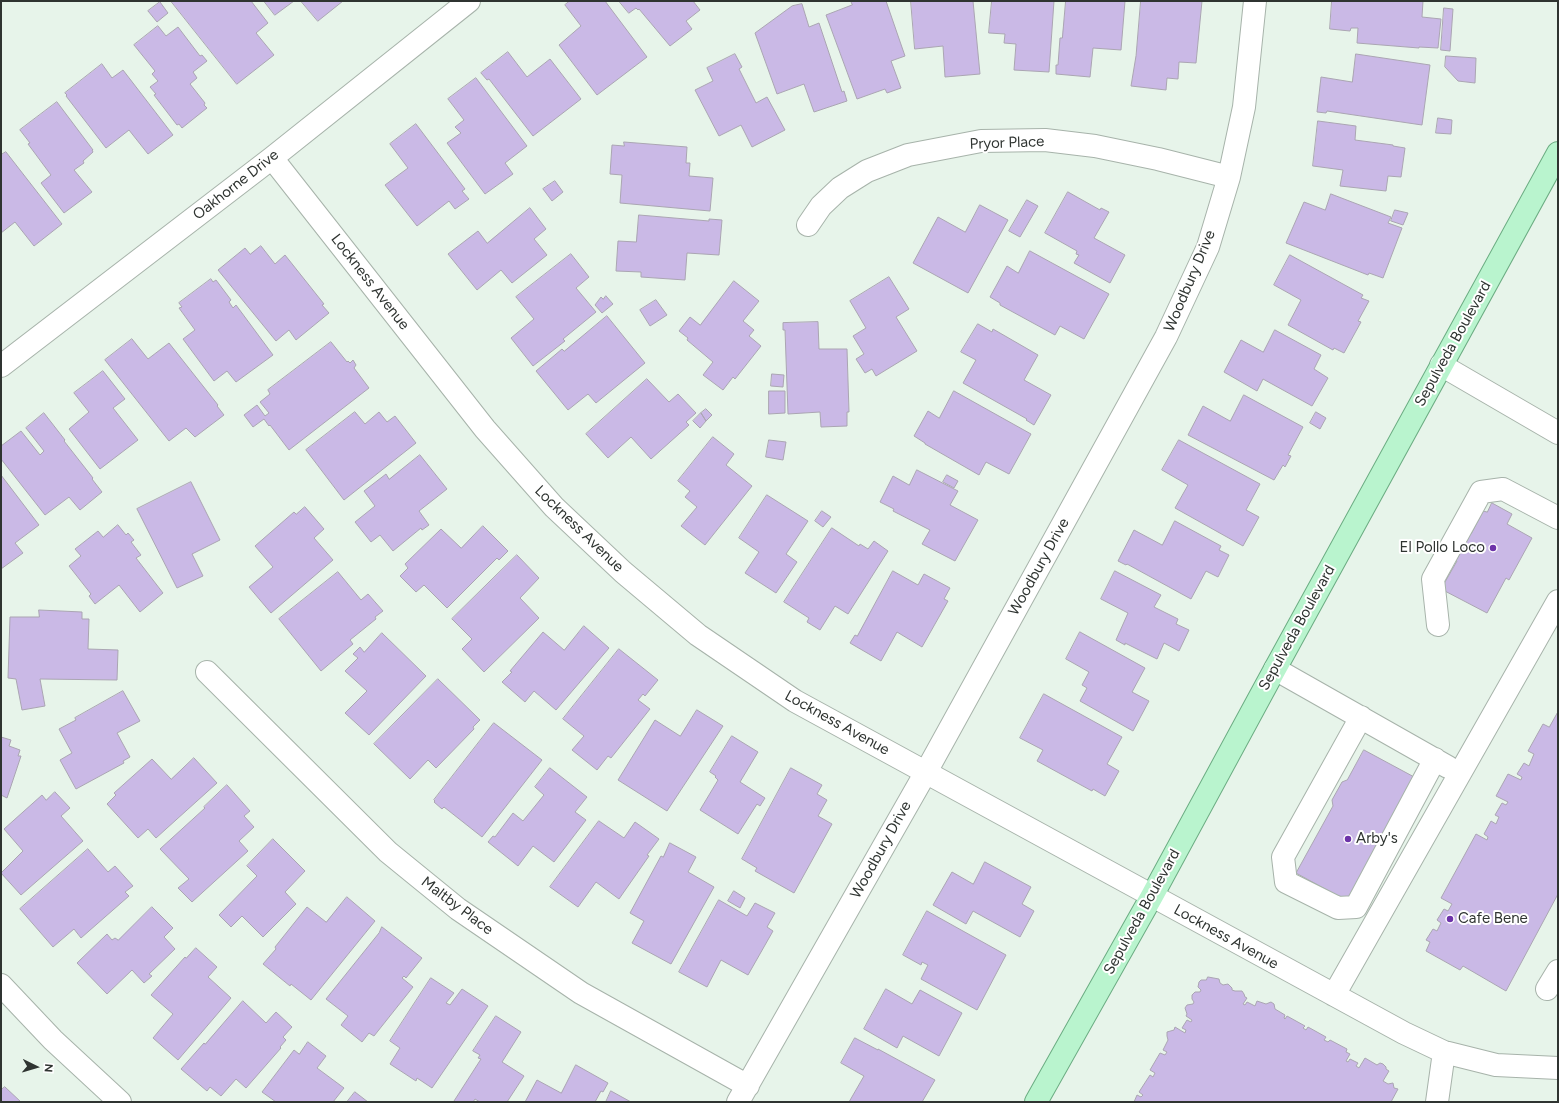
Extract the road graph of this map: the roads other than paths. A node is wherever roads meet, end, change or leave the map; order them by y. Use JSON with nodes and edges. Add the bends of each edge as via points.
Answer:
{"nodes":[{"id":1,"x":469,"y":1,"type":"edge"},
{"id":2,"x":1255,"y":1,"type":"edge"},
{"id":3,"x":1558,"y":153,"type":"edge"},
{"id":4,"x":272,"y":158,"type":"junction"},
{"id":5,"x":1229,"y":177,"type":"junction"},
{"id":6,"x":808,"y":225,"type":"dead end"},
{"id":7,"x":1441,"y":365,"type":"junction"},
{"id":8,"x":1,"y":366,"type":"edge"},
{"id":9,"x":1558,"y":433,"type":"edge"},
{"id":10,"x":1558,"y":518,"type":"edge"},
{"id":11,"x":1558,"y":601,"type":"edge"},
{"id":12,"x":1438,"y":625,"type":"dead end"},
{"id":13,"x":1275,"y":669,"type":"junction"},
{"id":14,"x":207,"y":672,"type":"dead end"},
{"id":15,"x":1361,"y":717,"type":"junction"},
{"id":16,"x":1435,"y":759,"type":"junction"},
{"id":17,"x":926,"y":772,"type":"junction"},
{"id":18,"x":1460,"y":773,"type":"junction"},
{"id":19,"x":1152,"y":896,"type":"junction"},
{"id":20,"x":1558,"y":971,"type":"edge"},
{"id":21,"x":1,"y":985,"type":"edge"},
{"id":22,"x":1547,"y":989,"type":"dead end"},
{"id":23,"x":1334,"y":995,"type":"junction"},
{"id":24,"x":1444,"y":1052,"type":"junction"},
{"id":25,"x":1558,"y":1068,"type":"edge"},
{"id":26,"x":743,"y":1094,"type":"edge"},
{"id":27,"x":120,"y":1102,"type":"edge"},
{"id":28,"x":1036,"y":1102,"type":"edge"},
{"id":29,"x":1437,"y":1102,"type":"edge"}],
"edges":[{"from":1,"to":4,"type":"street","name":"Oakhorne Drive"},
{"from":2,"to":5,"type":"street","name":"Woodbury Drive","via":[[1244,107]]},
{"from":3,"to":7,"type":"main road","name":"Sepulveda Boulevard"},
{"from":4,"to":8,"type":"street","name":"Oakhorne Drive"},
{"from":4,"to":17,"type":"street","name":"Lockness Avenue","via":[[485,429],[554,507],[623,572],[698,635],[795,701]]},
{"from":5,"to":6,"type":"street","name":"Pryor Place","via":[[1095,146],[1045,140],[981,141],[908,155],[867,171],[840,188],[821,206]]},
{"from":5,"to":17,"type":"street","name":"Woodbury Drive","via":[[1208,247],[1166,337]]},
{"from":7,"to":9,"type":"street"},
{"from":7,"to":13,"type":"main road","name":"Sepulveda Boulevard"},
{"from":10,"to":12,"type":"street","via":[[1503,489],[1481,492],[1433,579]]},
{"from":11,"to":18,"type":"street"},
{"from":13,"to":15,"type":"street"},
{"from":13,"to":19,"type":"main road","name":"Sepulveda Boulevard"},
{"from":14,"to":26,"type":"street","name":"Maltby Place","via":[[388,852],[458,908],[581,993]]},
{"from":15,"to":16,"type":"street"},
{"from":15,"to":16,"type":"street","via":[[1284,857],[1286,882],[1338,908],[1356,906]]},
{"from":16,"to":18,"type":"street"},
{"from":17,"to":19,"type":"street","name":"Lockness Avenue"},
{"from":17,"to":26,"type":"street","name":"Woodbury Drive"},
{"from":18,"to":23,"type":"street"},
{"from":19,"to":23,"type":"street","name":"Lockness Avenue"},
{"from":19,"to":28,"type":"main road","name":"Sepulveda Boulevard"},
{"from":20,"to":22,"type":"street"},
{"from":21,"to":27,"type":"street","via":[[53,1040]]},
{"from":23,"to":24,"type":"street","name":"Lockness Avenue"},
{"from":24,"to":25,"type":"street","name":"Lockness Avenue","via":[[1496,1065]]},
{"from":24,"to":29,"type":"street"}]}
